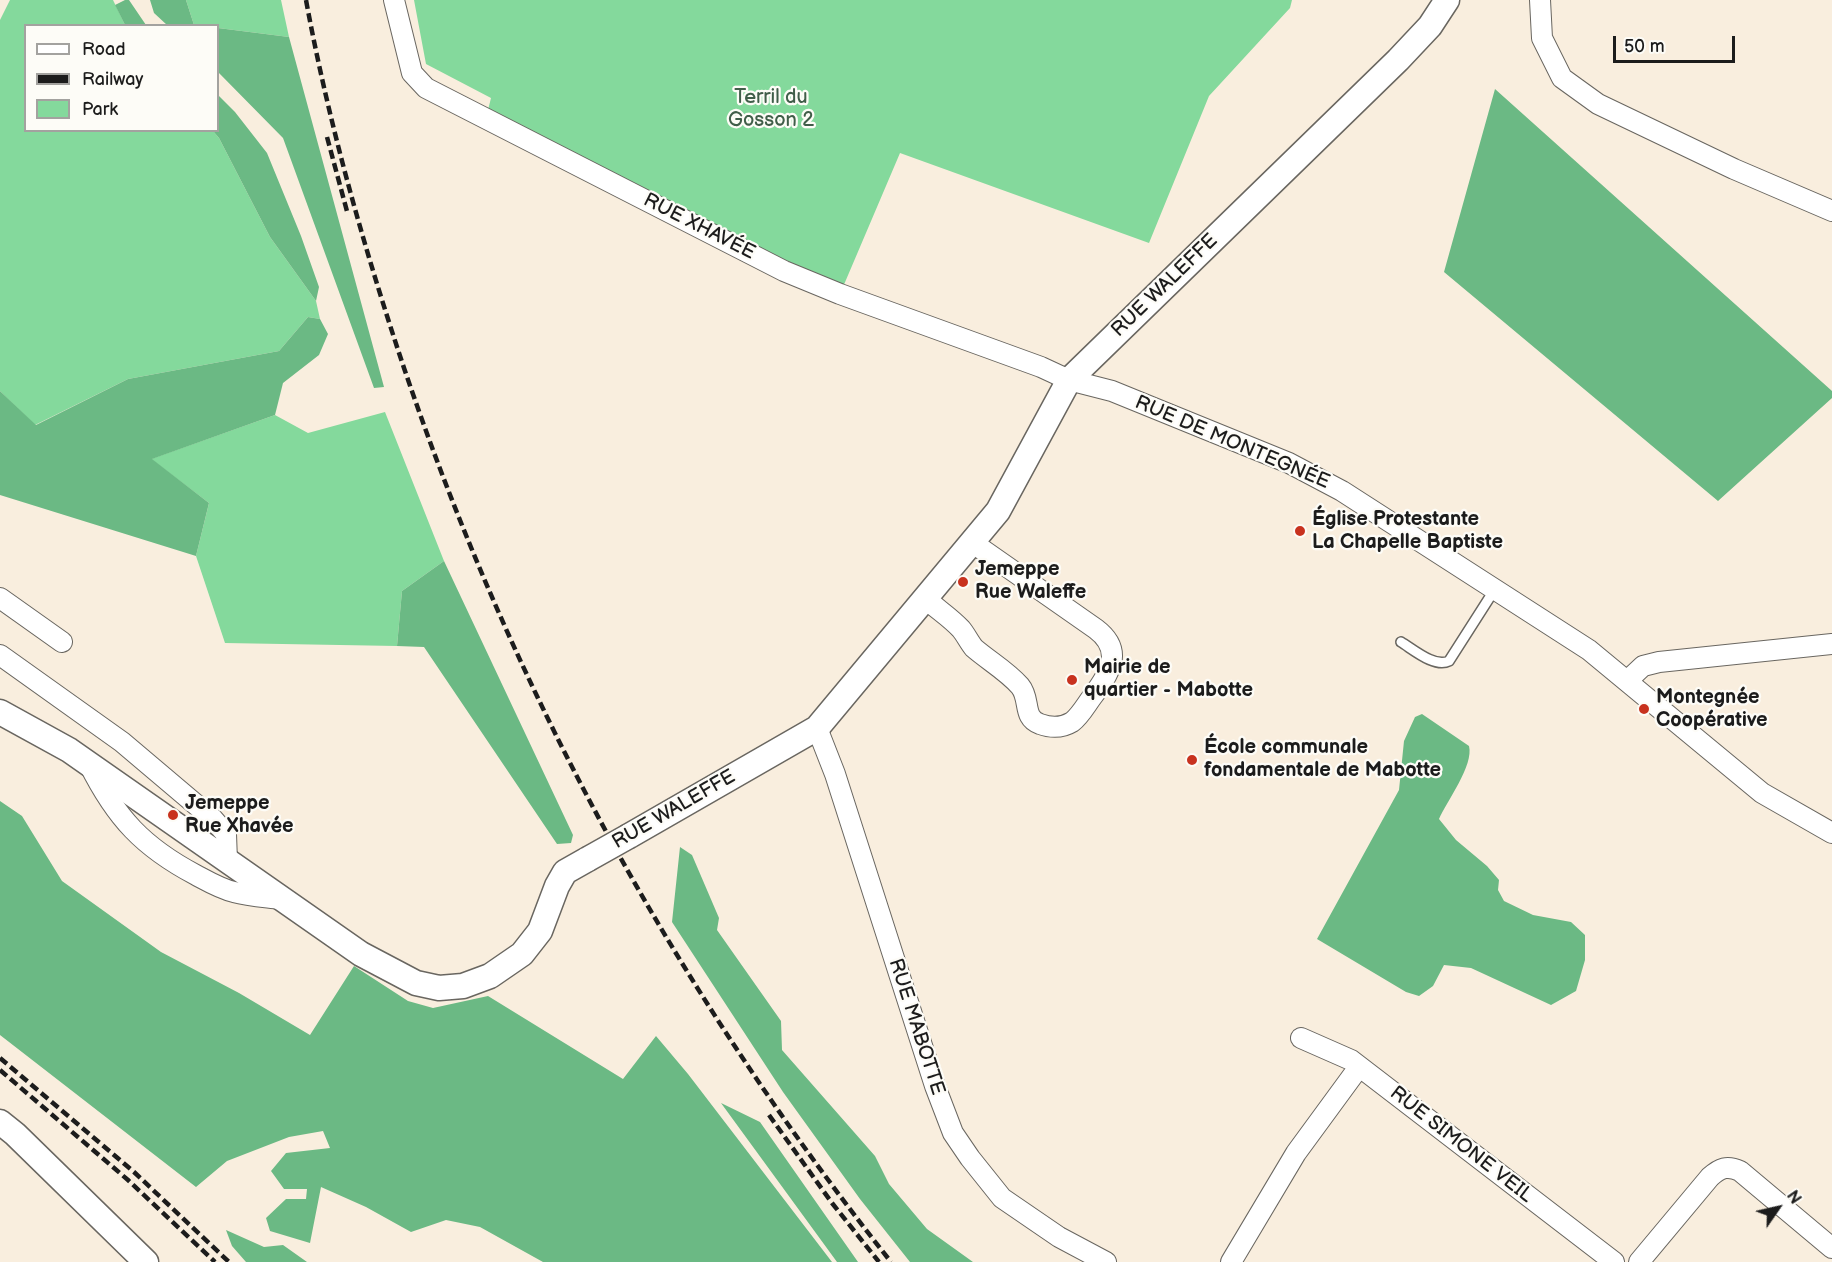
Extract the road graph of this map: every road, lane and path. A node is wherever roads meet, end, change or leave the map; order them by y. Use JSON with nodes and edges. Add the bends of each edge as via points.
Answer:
{"nodes":[{"id":1,"x":394,"y":0,"type":"edge"},
{"id":2,"x":1447,"y":0,"type":"edge"},
{"id":3,"x":1540,"y":0,"type":"edge"},
{"id":4,"x":1832,"y":211,"type":"edge"},
{"id":5,"x":1070,"y":380,"type":"junction"},
{"id":6,"x":973,"y":543,"type":"junction"},
{"id":7,"x":1495,"y":588,"type":"junction"},
{"id":8,"x":0,"y":598,"type":"edge"},
{"id":9,"x":926,"y":599,"type":"junction"},
{"id":10,"x":62,"y":642,"type":"dead end"},
{"id":11,"x":1401,"y":642,"type":"dead end"},
{"id":12,"x":1832,"y":644,"type":"edge"},
{"id":13,"x":0,"y":656,"type":"edge"},
{"id":14,"x":1627,"y":681,"type":"junction"},
{"id":15,"x":0,"y":712,"type":"edge"},
{"id":16,"x":817,"y":728,"type":"junction"},
{"id":17,"x":89,"y":764,"type":"junction"},
{"id":18,"x":1832,"y":833,"type":"edge"},
{"id":19,"x":227,"y":861,"type":"junction"},
{"id":20,"x":283,"y":899,"type":"junction"},
{"id":21,"x":1301,"y":1038,"type":"dead end"},
{"id":22,"x":1359,"y":1067,"type":"junction"},
{"id":23,"x":0,"y":1122,"type":"edge"},
{"id":24,"x":1832,"y":1248,"type":"edge"},
{"id":25,"x":146,"y":1262,"type":"edge"},
{"id":26,"x":1106,"y":1262,"type":"edge"},
{"id":27,"x":1231,"y":1262,"type":"edge"},
{"id":28,"x":1614,"y":1262,"type":"edge"},
{"id":29,"x":1638,"y":1262,"type":"edge"}],
"edges":[{"from":1,"to":5,"type":"street","name":"RUE XHAVÉE","via":[[412,74],[426,88],[784,271]]},
{"from":2,"to":5,"type":"street","name":"RUE WALEFFE","via":[[1431,26],[1398,60]]},
{"from":3,"to":4,"type":"street","via":[[1542,38],[1562,78],[1598,104]]},
{"from":5,"to":6,"type":"street","name":"RUE WALEFFE","via":[[998,511]]},
{"from":5,"to":7,"type":"street","name":"RUE DE MONTEGNÉE","via":[[1112,391],[1313,474]]},
{"from":6,"to":9,"type":"street","name":"RUE WALEFFE"},
{"from":6,"to":9,"type":"street","via":[[1096,629],[1108,642],[1112,661],[1107,676],[1076,718],[1058,727],[1034,722],[1020,686],[972,646],[960,628]]},
{"from":7,"to":11,"type":"lane","via":[[1449,661],[1436,663]]},
{"from":7,"to":14,"type":"street","name":"RUE DE MONTEGNÉE","via":[[1582,645]]},
{"from":8,"to":10,"type":"street"},
{"from":9,"to":16,"type":"street","name":"RUE WALEFFE"},
{"from":12,"to":14,"type":"street","via":[[1659,662],[1643,666]]},
{"from":13,"to":19,"type":"street","via":[[122,742],[213,819],[226,834]]},
{"from":14,"to":18,"type":"street","name":"RUE DE MONTEGNÉE","via":[[1762,793]]},
{"from":15,"to":17,"type":"street","name":"RUE WALEFFE"},
{"from":16,"to":20,"type":"street","name":"RUE WALEFFE","bridge":true,"via":[[565,872],[540,931],[522,954],[490,976],[463,986],[439,988],[416,983],[361,954]]},
{"from":16,"to":26,"type":"street","name":"RUE MABOTTE","via":[[953,1133],[1002,1198],[1059,1237]]},
{"from":17,"to":19,"type":"street","name":"RUE WALEFFE"},
{"from":17,"to":20,"type":"street","via":[[116,812],[152,848],[176,865],[236,893]]},
{"from":19,"to":20,"type":"street","name":"RUE WALEFFE"},
{"from":21,"to":22,"type":"street","name":"RUE SIMONE VEIL"},
{"from":22,"to":27,"type":"street","via":[[1296,1153]]},
{"from":22,"to":28,"type":"street","name":"RUE SIMONE VEIL"},
{"from":23,"to":25,"type":"street"},
{"from":24,"to":29,"type":"street","via":[[1740,1172],[1726,1167],[1710,1177]]}]}
